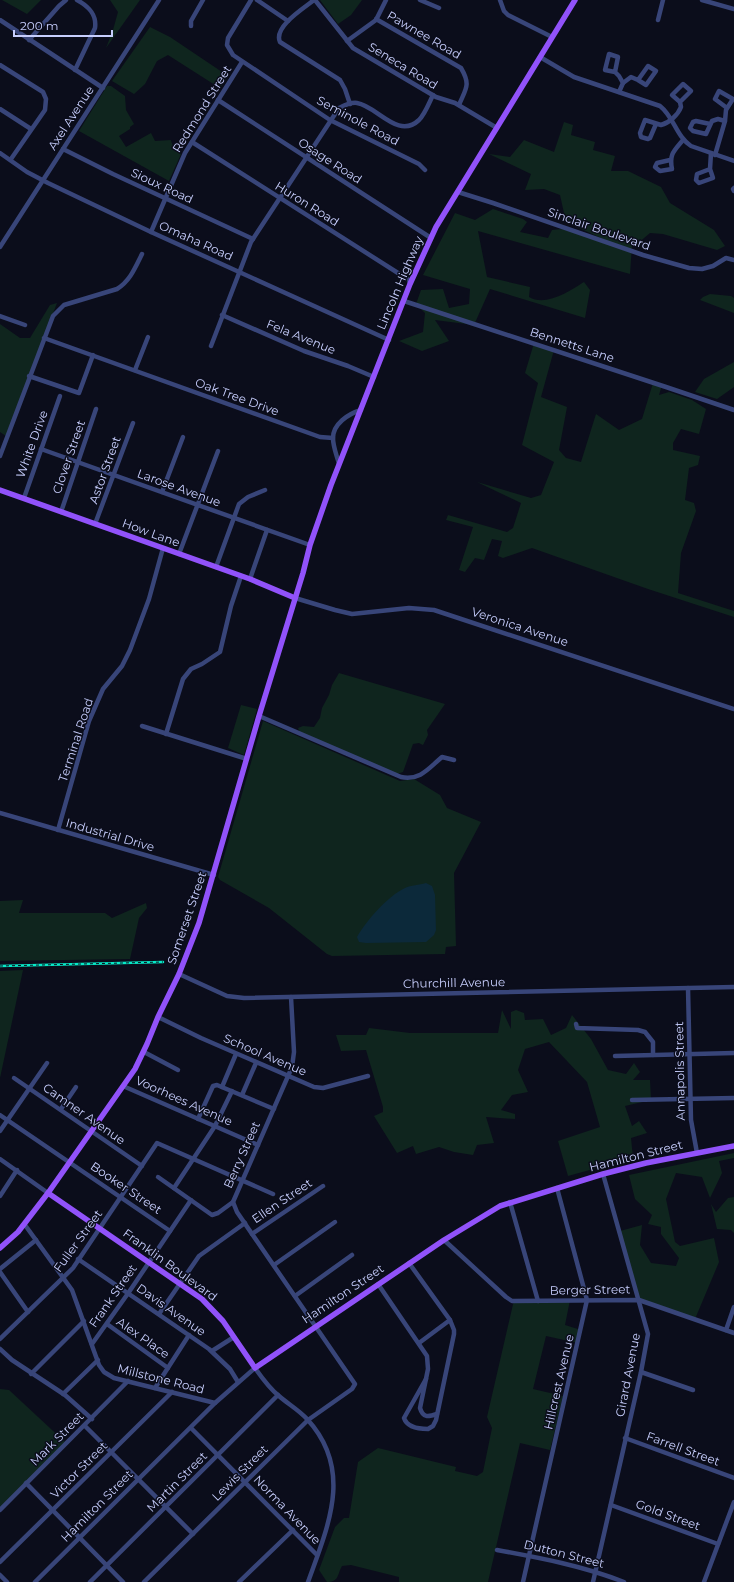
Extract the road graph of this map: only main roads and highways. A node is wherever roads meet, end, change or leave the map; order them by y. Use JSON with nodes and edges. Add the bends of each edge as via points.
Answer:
{"nodes":[{"id":1,"x":575,"y":0,"type":"edge"},
{"id":2,"x":0,"y":490,"type":"edge"},
{"id":3,"x":295,"y":598,"type":"junction"},
{"id":4,"x":734,"y":1146,"type":"edge"},
{"id":5,"x":48,"y":1193,"type":"junction"},
{"id":6,"x":0,"y":1248,"type":"edge"},
{"id":7,"x":255,"y":1368,"type":"joint"}],
"edges":[{"from":1,"to":3,"type":"main road","name":"Lincoln Highway","via":[[431,238],[410,284],[339,464],[310,545]]},
{"from":2,"to":3,"type":"main road","name":"How Lane","via":[[241,576]]},
{"from":3,"to":5,"type":"main road","name":"Somerset Street","via":[[200,923],[180,974],[135,1069]]},
{"from":4,"to":7,"type":"main road","name":"Hamilton Street","via":[[603,1174],[510,1202],[444,1240]]},
{"from":5,"to":6,"type":"main road","name":"Somerset Street","via":[[25,1225]]},
{"from":5,"to":7,"type":"main road","name":"Franklin Boulevard","via":[[202,1299],[216,1313]]}]}
